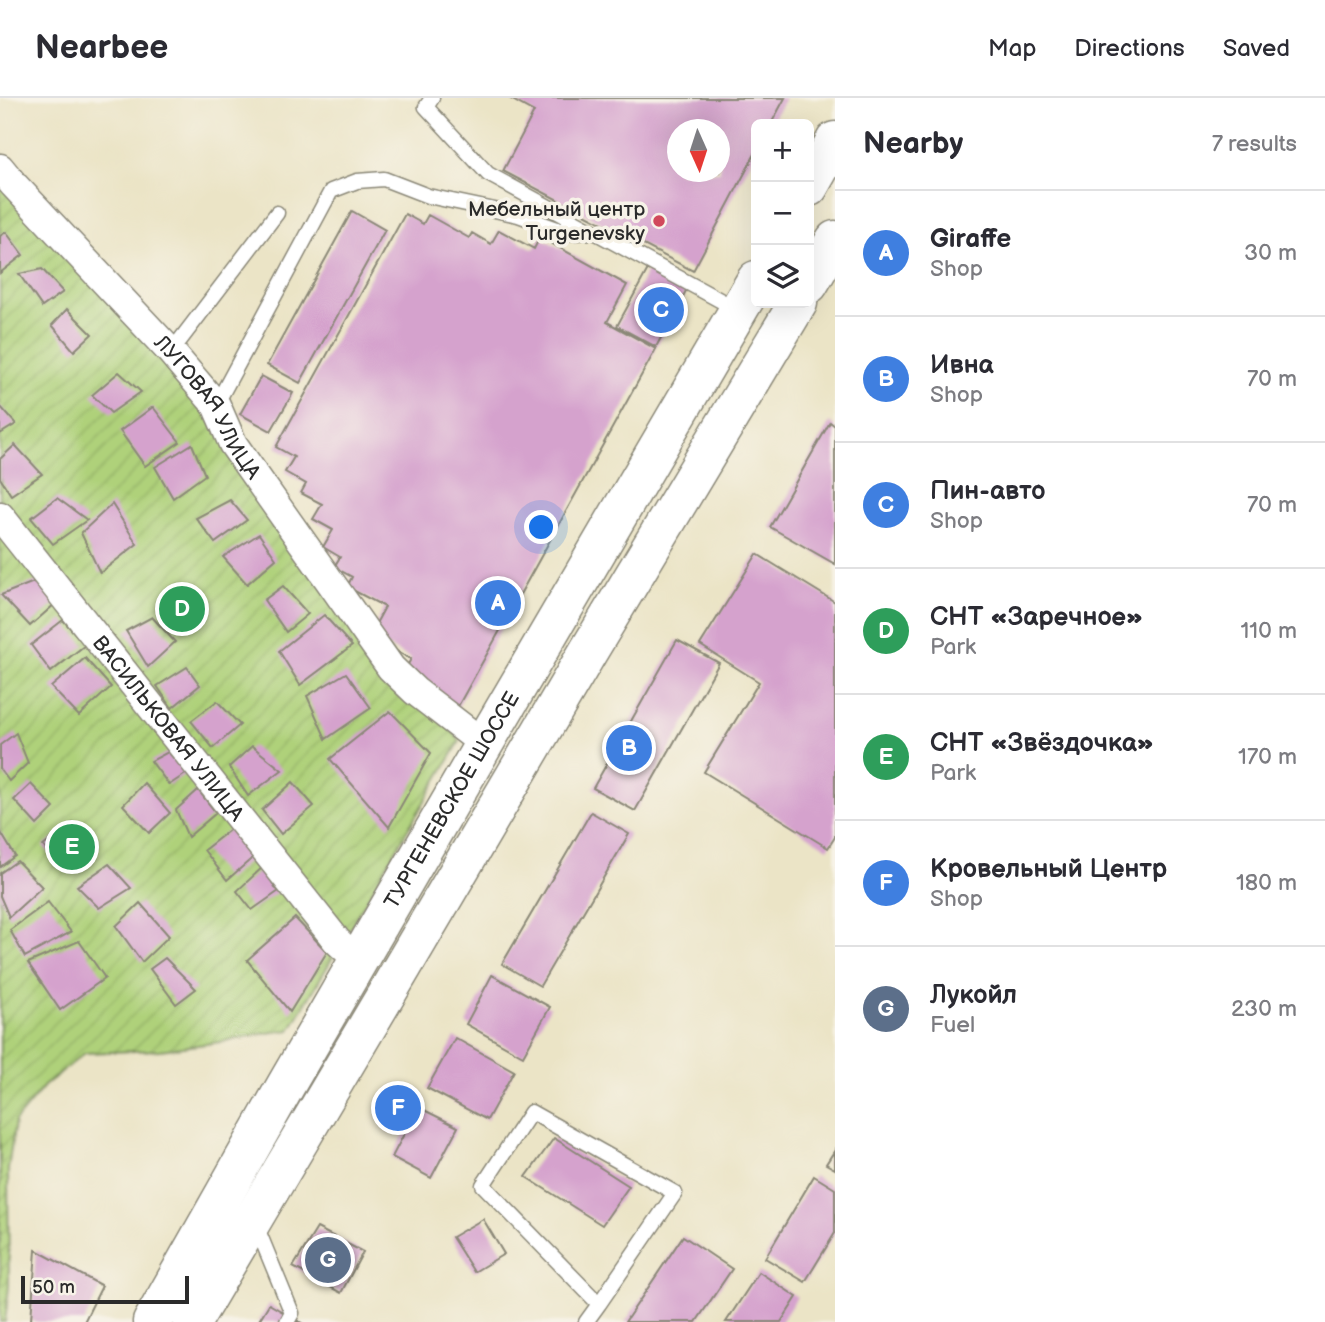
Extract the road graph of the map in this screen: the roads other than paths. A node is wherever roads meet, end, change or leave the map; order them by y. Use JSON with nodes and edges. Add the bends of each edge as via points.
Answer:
{"nodes":[{"id":1,"x":432,"y":98,"type":"edge"},
{"id":2,"x":835,"y":141,"type":"edge"},
{"id":3,"x":0,"y":168,"type":"edge"},
{"id":4,"x":812,"y":182,"type":"edge"},
{"id":5,"x":277,"y":213,"type":"dead end"},
{"id":6,"x":596,"y":232,"type":"junction"},
{"id":7,"x":835,"y":240,"type":"edge"},
{"id":8,"x":814,"y":276,"type":"edge"},
{"id":9,"x":748,"y":295,"type":"edge"},
{"id":10,"x":795,"y":308,"type":"edge"},
{"id":11,"x":171,"y":352,"type":"junction"},
{"id":12,"x":216,"y":405,"type":"junction"},
{"id":13,"x":0,"y":516,"type":"edge"},
{"id":14,"x":484,"y":744,"type":"junction"},
{"id":15,"x":348,"y":951,"type":"junction"},
{"id":16,"x":253,"y":1218,"type":"junction"},
{"id":17,"x":599,"y":1304,"type":"junction"},
{"id":18,"x":152,"y":1322,"type":"edge"},
{"id":19,"x":192,"y":1322,"type":"edge"},
{"id":20,"x":287,"y":1322,"type":"edge"},
{"id":21,"x":586,"y":1322,"type":"edge"}],
"edges":[{"from":1,"to":6,"type":"lane","via":[[426,107],[488,174]]},
{"from":2,"to":4,"type":"highway"},
{"from":3,"to":11,"type":"street","name":"ЛУГОВАЯ УЛИЦА"},
{"from":5,"to":11,"type":"lane"},
{"from":6,"to":9,"type":"lane"},
{"from":6,"to":12,"type":"lane","via":[[569,233],[518,215],[428,196],[384,179],[357,181],[331,191]]},
{"from":7,"to":8,"type":"highway"},
{"from":9,"to":14,"type":"highway","name":"ТУРГЕНЕВСКОЕ ШОССЕ"},
{"from":10,"to":16,"type":"highway","name":"ТУРГЕНЕВСКОЕ ШОССЕ"},
{"from":11,"to":12,"type":"street","name":"ЛУГОВАЯ УЛИЦА"},
{"from":12,"to":14,"type":"street","name":"ЛУГОВАЯ УЛИЦА","via":[[233,444],[391,668]]},
{"from":13,"to":15,"type":"street","name":"ВАСИЛЬКОВАЯ УЛИЦА"},
{"from":14,"to":15,"type":"highway","name":"ТУРГЕНЕВСКОЕ ШОССЕ"},
{"from":15,"to":18,"type":"highway","name":"ТУРГЕНЕВСКОЕ ШОССЕ","via":[[286,1085]]},
{"from":16,"to":19,"type":"highway","name":"ТУРГЕНЕВСКОЕ ШОССЕ"},
{"from":16,"to":20,"type":"lane","via":[[292,1313]]},
{"from":17,"to":17,"type":"lane","via":[[483,1185],[531,1112],[675,1194]]},
{"from":17,"to":21,"type":"lane"}]}
